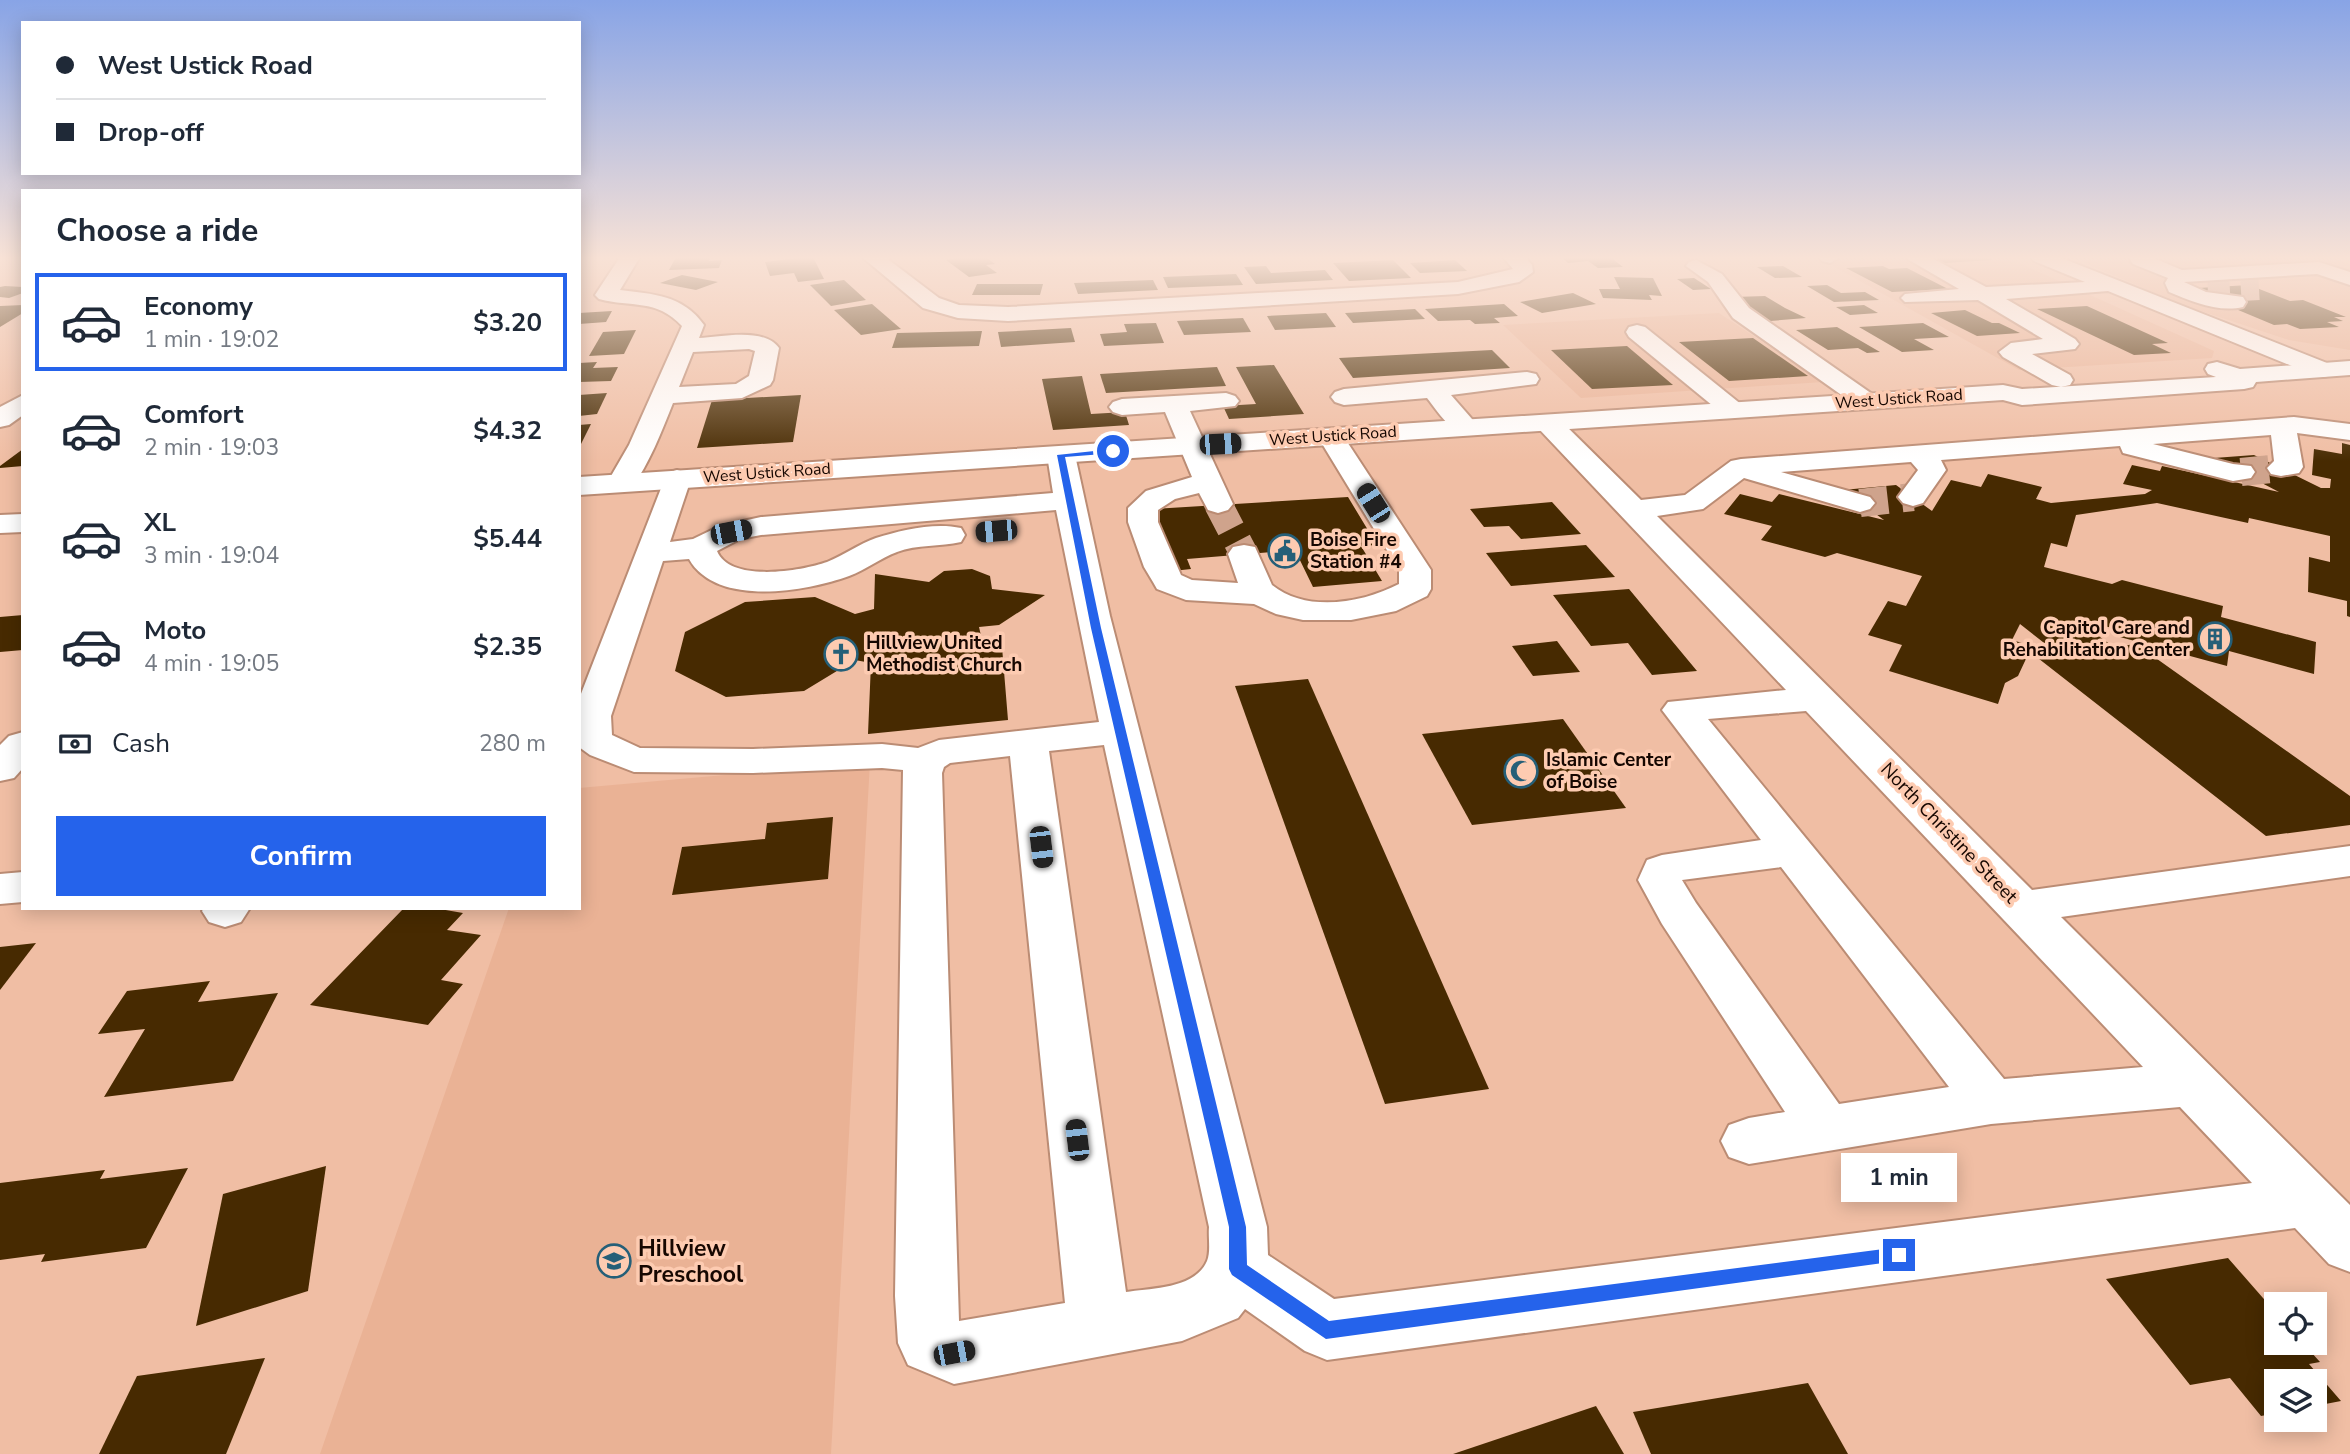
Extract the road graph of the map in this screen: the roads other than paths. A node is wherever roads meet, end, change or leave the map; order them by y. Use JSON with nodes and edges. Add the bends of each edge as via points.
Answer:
{"nodes":[{"id":1,"x":692,"y":325,"type":"edge"},
{"id":2,"x":1758,"y":325,"type":"edge"},
{"id":3,"x":2042,"y":325,"type":"edge"},
{"id":4,"x":2234,"y":325,"type":"edge"},
{"id":5,"x":1637,"y":332,"type":"dead end"},
{"id":6,"x":684,"y":346,"type":"junction"},
{"id":7,"x":2350,"y":368,"type":"edge"},
{"id":8,"x":2323,"y":370,"type":"junction"},
{"id":9,"x":2238,"y":376,"type":"junction"},
{"id":10,"x":1527,"y":379,"type":"dead end"},
{"id":11,"x":2350,"y":379,"type":"edge"},
{"id":12,"x":2060,"y":380,"type":"junction"},
{"id":13,"x":1433,"y":390,"type":"junction"},
{"id":14,"x":2003,"y":392,"type":"junction"},
{"id":15,"x":663,"y":396,"type":"junction"},
{"id":16,"x":1345,"y":397,"type":"dead end"},
{"id":17,"x":1226,"y":401,"type":"dead end"},
{"id":18,"x":1866,"y":401,"type":"junction"},
{"id":19,"x":21,"y":403,"type":"edge"},
{"id":20,"x":1174,"y":404,"type":"junction"},
{"id":21,"x":1122,"y":407,"type":"dead end"},
{"id":22,"x":1733,"y":410,"type":"junction"},
{"id":23,"x":0,"y":419,"type":"edge"},
{"id":24,"x":1548,"y":423,"type":"junction"},
{"id":25,"x":2283,"y":426,"type":"junction"},
{"id":26,"x":1466,"y":428,"type":"junction"},
{"id":27,"x":2350,"y":432,"type":"edge"},
{"id":28,"x":1331,"y":437,"type":"junction"},
{"id":29,"x":2104,"y":439,"type":"junction"},
{"id":30,"x":1192,"y":445,"type":"junction"},
{"id":31,"x":1916,"y":453,"type":"junction"},
{"id":32,"x":1061,"y":455,"type":"junction"},
{"id":33,"x":1741,"y":467,"type":"junction"},
{"id":34,"x":2281,"y":468,"type":"dead end"},
{"id":35,"x":2241,"y":472,"type":"tunnel mouth"},
{"id":36,"x":677,"y":479,"type":"junction"},
{"id":37,"x":621,"y":483,"type":"junction"},
{"id":38,"x":581,"y":486,"type":"edge"},
{"id":39,"x":1913,"y":497,"type":"dead end"},
{"id":40,"x":1860,"y":503,"type":"tunnel mouth"},
{"id":41,"x":1633,"y":510,"type":"junction"},
{"id":42,"x":1072,"y":512,"type":"junction"},
{"id":43,"x":21,"y":523,"type":"edge"},
{"id":44,"x":0,"y":524,"type":"edge"},
{"id":45,"x":700,"y":548,"type":"junction"},
{"id":46,"x":652,"y":553,"type":"junction"},
{"id":47,"x":1244,"y":554,"type":"tunnel mouth"},
{"id":48,"x":1261,"y":593,"type":"junction"},
{"id":49,"x":1818,"y":699,"type":"junction"},
{"id":50,"x":1121,"y":732,"type":"junction"},
{"id":51,"x":1028,"y":741,"type":"junction"},
{"id":52,"x":21,"y":746,"type":"edge"},
{"id":53,"x":926,"y":761,"type":"junction"},
{"id":54,"x":0,"y":769,"type":"edge"},
{"id":55,"x":1793,"y":851,"type":"junction"},
{"id":56,"x":2350,"y":861,"type":"edge"},
{"id":57,"x":21,"y":887,"type":"edge"},
{"id":58,"x":0,"y":889,"type":"edge"},
{"id":59,"x":2022,"y":907,"type":"junction"},
{"id":60,"x":2195,"y":1084,"type":"junction"},
{"id":61,"x":1992,"y":1102,"type":"junction"},
{"id":62,"x":1826,"y":1129,"type":"junction"},
{"id":63,"x":1749,"y":1141,"type":"dead end"},
{"id":64,"x":2307,"y":1201,"type":"junction"},
{"id":65,"x":2350,"y":1245,"type":"edge"},
{"id":66,"x":1238,"y":1269,"type":"junction"},
{"id":67,"x":1100,"y":1326,"type":"junction"}],
"edges":[{"from":1,"to":6,"type":"street"},
{"from":2,"to":18,"type":"street"},
{"from":3,"to":12,"type":"street","via":[[2067,344],[2011,352]]},
{"from":4,"to":8,"type":"street"},
{"from":5,"to":22,"type":"street"},
{"from":6,"to":15,"type":"street"},
{"from":6,"to":15,"type":"street","via":[[752,342],[767,348],[761,380],[742,391]]},
{"from":7,"to":8,"type":"street","name":"West Ustick Road"},
{"from":8,"to":9,"type":"street","name":"West Ustick Road"},
{"from":8,"to":11,"type":"street"},
{"from":9,"to":12,"type":"street","name":"West Ustick Road","via":[[2217,369]]},
{"from":9,"to":14,"type":"street","name":"West Ustick Road","via":[[2244,382],[2022,397]]},
{"from":10,"to":13,"type":"street"},
{"from":12,"to":14,"type":"street","name":"West Ustick Road","via":[[1998,384]]},
{"from":13,"to":16,"type":"street"},
{"from":13,"to":26,"type":"street"},
{"from":14,"to":18,"type":"street","name":"West Ustick Road"},
{"from":15,"to":37,"type":"street"},
{"from":17,"to":20,"type":"street"},
{"from":18,"to":22,"type":"street","name":"West Ustick Road"},
{"from":19,"to":23,"type":"street"},
{"from":20,"to":21,"type":"street"},
{"from":20,"to":30,"type":"street"},
{"from":22,"to":24,"type":"street","name":"West Ustick Road"},
{"from":24,"to":26,"type":"street","name":"West Ustick Road"},
{"from":24,"to":41,"type":"street","name":"North Christine Street"},
{"from":25,"to":27,"type":"street"},
{"from":25,"to":29,"type":"street"},
{"from":25,"to":34,"type":"street","via":[[2289,467]]},
{"from":26,"to":28,"type":"street","name":"West Ustick Road"},
{"from":28,"to":30,"type":"street","name":"West Ustick Road"},
{"from":28,"to":48,"type":"street","via":[[1415,570],[1415,589],[1382,604],[1337,611],[1300,609]]},
{"from":29,"to":31,"type":"street"},
{"from":29,"to":35,"type":"street"},
{"from":30,"to":32,"type":"street","name":"West Ustick Road"},
{"from":30,"to":48,"type":"street","via":[[1213,493],[1166,492],[1143,508],[1143,522],[1160,567],[1170,582],[1186,590]]},
{"from":31,"to":33,"type":"street"},
{"from":31,"to":39,"type":"street","via":[[1932,470]]},
{"from":32,"to":36,"type":"street","name":"West Ustick Road"},
{"from":32,"to":42,"type":"street"},
{"from":33,"to":40,"type":"street","via":[[1761,477]]},
{"from":33,"to":41,"type":"street","via":[[1693,503]]},
{"from":36,"to":37,"type":"street","name":"West Ustick Road"},
{"from":36,"to":46,"type":"street"},
{"from":37,"to":38,"type":"street","name":"West Ustick Road"},
{"from":41,"to":49,"type":"street","name":"North Christine Street"},
{"from":42,"to":45,"type":"street","via":[[761,526],[731,532]]},
{"from":42,"to":45,"type":"street","via":[[917,538],[884,546],[822,575],[763,582],[716,571]]},
{"from":42,"to":50,"type":"street"},
{"from":43,"to":44,"type":"street"},
{"from":45,"to":46,"type":"street"},
{"from":46,"to":53,"type":"street","via":[[592,716],[593,739],[634,760],[882,756]]},
{"from":47,"to":48,"type":"street"},
{"from":49,"to":55,"type":"street","via":[[1681,709]]},
{"from":49,"to":59,"type":"street","name":"North Christine Street"},
{"from":50,"to":51,"type":"street"},
{"from":50,"to":66,"type":"street","via":[[1238,1227]]},
{"from":51,"to":53,"type":"street","via":[[939,752]]},
{"from":51,"to":67,"type":"street"},
{"from":52,"to":54,"type":"street"},
{"from":53,"to":67,"type":"street","via":[[922,856],[930,1343],[954,1353]]},
{"from":55,"to":61,"type":"street"},
{"from":55,"to":62,"type":"street","via":[[1678,865],[1663,871],[1660,880]]},
{"from":56,"to":59,"type":"street"},
{"from":57,"to":58,"type":"street"},
{"from":59,"to":60,"type":"street","name":"North Christine Street"},
{"from":60,"to":61,"type":"street"},
{"from":60,"to":64,"type":"street","name":"North Christine Street"},
{"from":61,"to":62,"type":"street"},
{"from":62,"to":63,"type":"street"},
{"from":64,"to":65,"type":"street","name":"North Christine Street"},
{"from":64,"to":66,"type":"street","via":[[1326,1330]]},
{"from":66,"to":67,"type":"street","via":[[1216,1298],[1182,1311]]}]}
